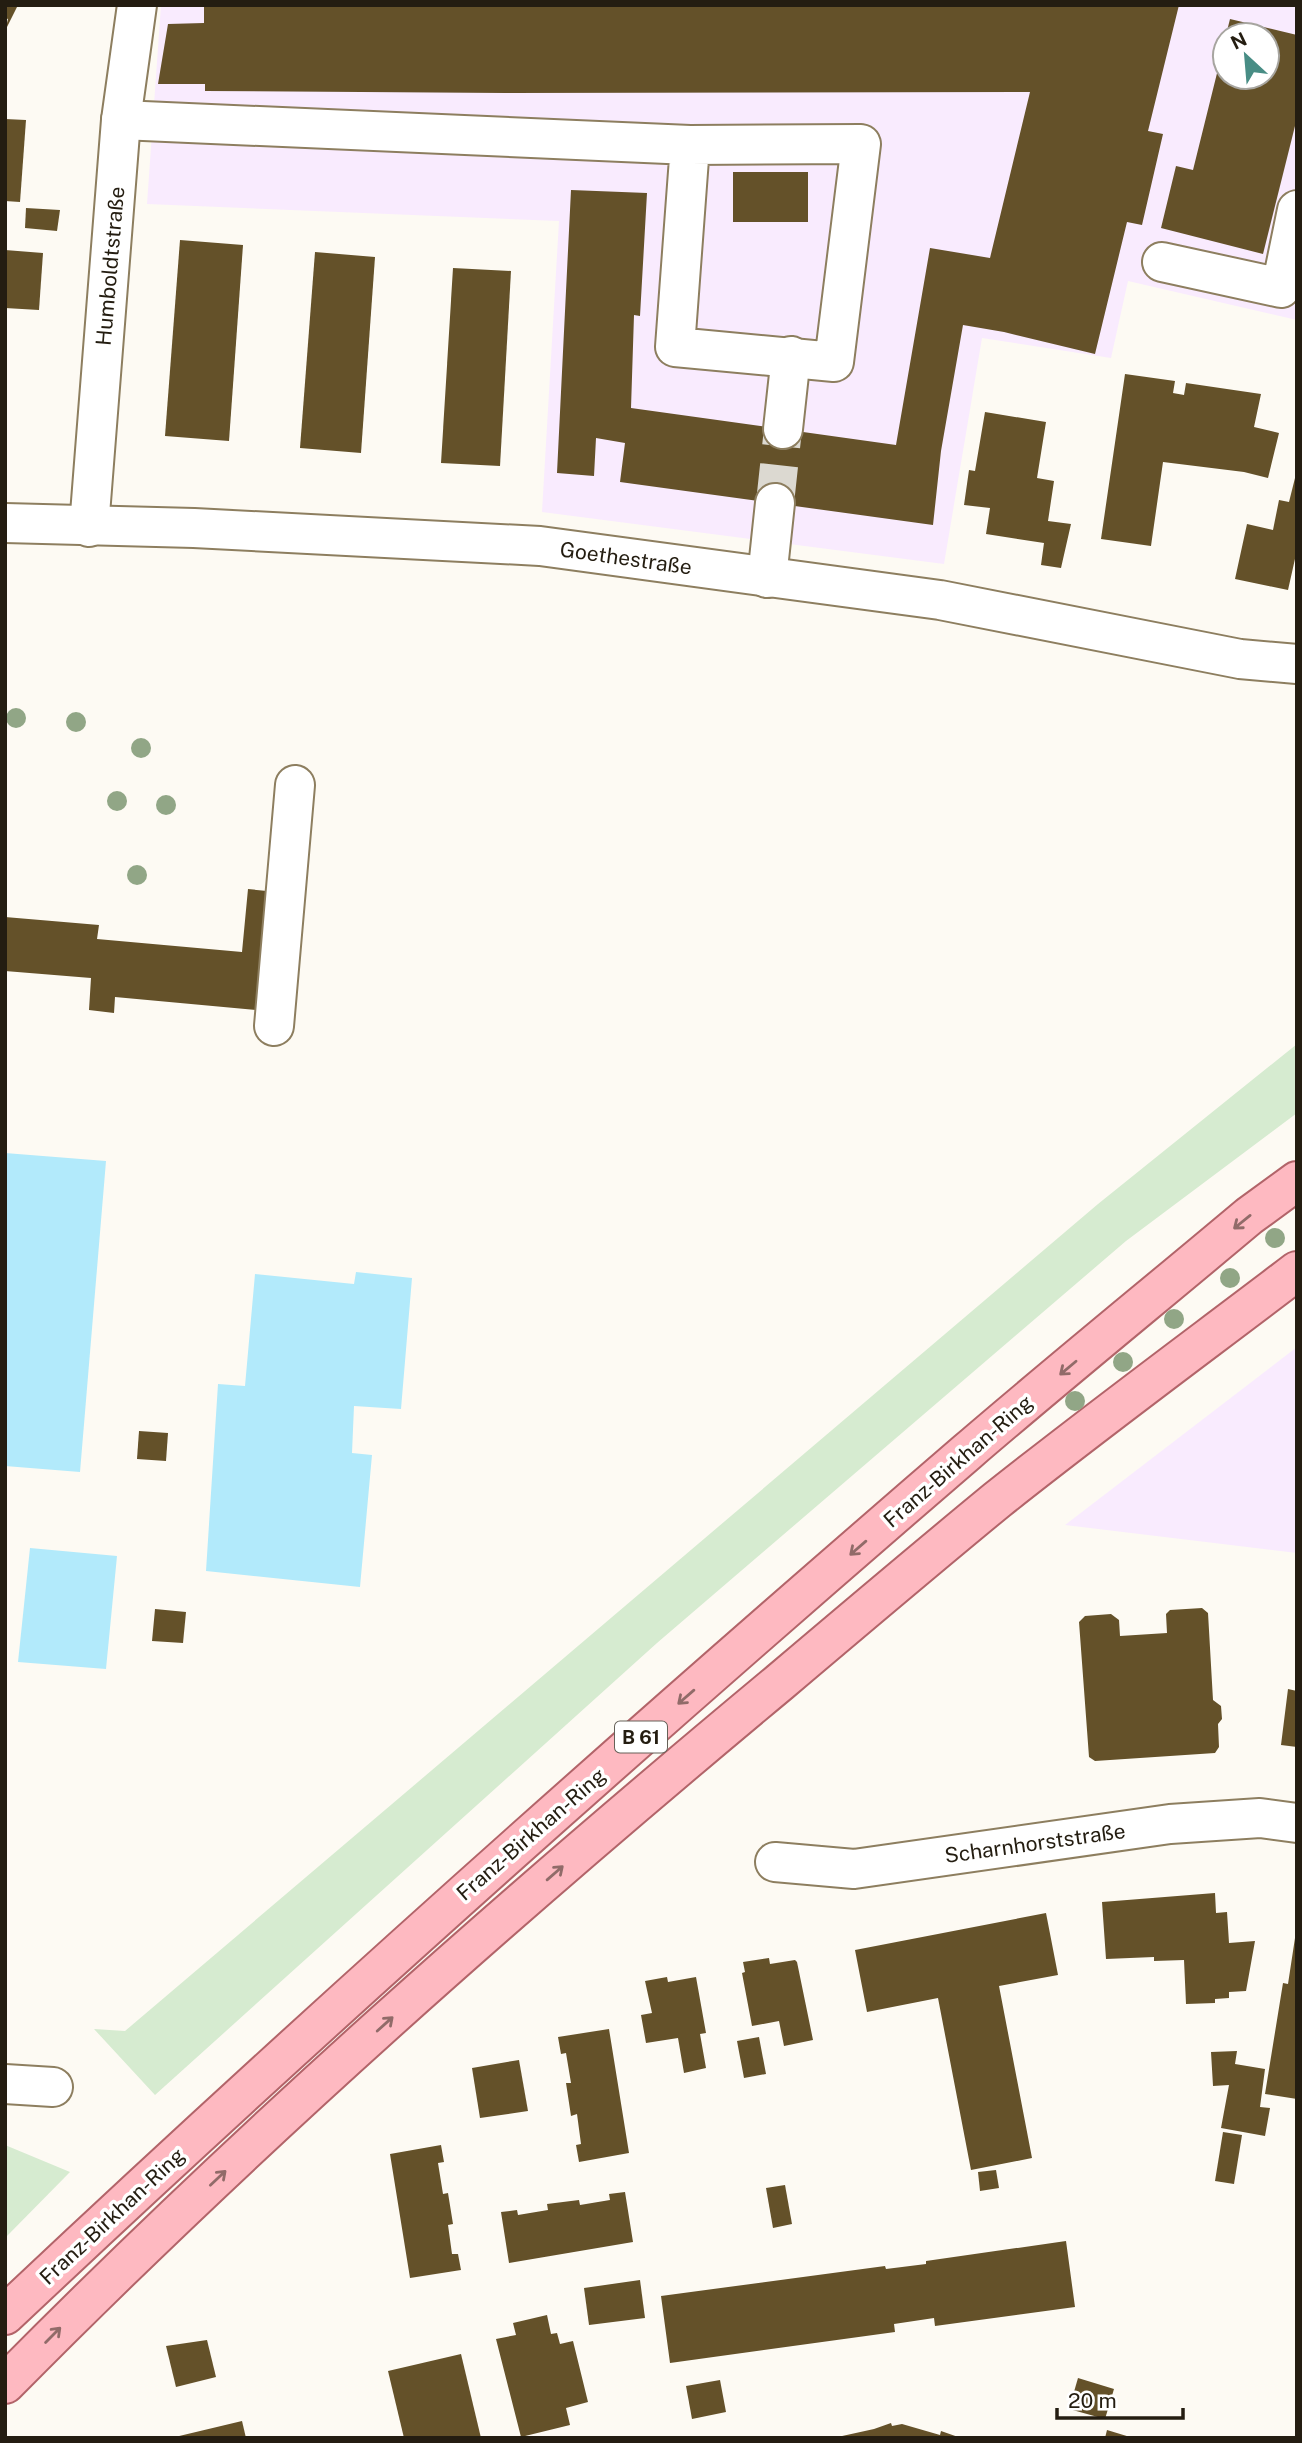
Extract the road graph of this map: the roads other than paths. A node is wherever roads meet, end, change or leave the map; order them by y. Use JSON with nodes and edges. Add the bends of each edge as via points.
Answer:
{"nodes":[{"id":1,"x":137,"y":5,"type":"edge"},
{"id":2,"x":121,"y":120,"type":"junction"},
{"id":3,"x":690,"y":145,"type":"junction"},
{"id":4,"x":1297,"y":210,"type":"edge"},
{"id":5,"x":1161,"y":262,"type":"dead end"},
{"id":6,"x":791,"y":356,"type":"junction"},
{"id":7,"x":783,"y":429,"type":"tunnel mouth"},
{"id":8,"x":775,"y":503,"type":"tunnel mouth"},
{"id":9,"x":5,"y":523,"type":"edge"},
{"id":10,"x":89,"y":527,"type":"junction"},
{"id":11,"x":767,"y":578,"type":"junction"},
{"id":12,"x":1240,"y":659,"type":"junction"},
{"id":13,"x":1297,"y":664,"type":"edge"},
{"id":14,"x":1297,"y":681,"type":"edge"},
{"id":15,"x":295,"y":785,"type":"dead end"},
{"id":16,"x":274,"y":1026,"type":"dead end"},
{"id":17,"x":1297,"y":1181,"type":"edge"},
{"id":18,"x":1297,"y":1271,"type":"edge"},
{"id":19,"x":1297,"y":1823,"type":"edge"},
{"id":20,"x":775,"y":1862,"type":"dead end"},
{"id":21,"x":5,"y":2084,"type":"edge"},
{"id":22,"x":53,"y":2087,"type":"dead end"},
{"id":23,"x":5,"y":2315,"type":"edge"},
{"id":24,"x":5,"y":2384,"type":"edge"}],
"edges":[{"from":1,"to":2,"type":"street","name":"Humboldtstraße"},
{"from":2,"to":3,"type":"street"},
{"from":2,"to":10,"type":"street","name":"Humboldtstraße"},
{"from":3,"to":6,"type":"street","via":[[675,347]]},
{"from":3,"to":6,"type":"street","via":[[861,144],[834,362]]},
{"from":4,"to":5,"type":"street","via":[[1280,288]]},
{"from":6,"to":7,"type":"street"},
{"from":8,"to":11,"type":"street"},
{"from":9,"to":10,"type":"street","name":"Goethestraße"},
{"from":10,"to":11,"type":"street","name":"Goethestraße","via":[[540,546]]},
{"from":11,"to":12,"type":"street","name":"Goethestraße","via":[[940,600]]},
{"from":12,"to":13,"type":"street","name":"Goethestraße"},
{"from":12,"to":14,"type":"street","name":"Goethestraße"},
{"from":15,"to":16,"type":"street"},
{"from":17,"to":23,"type":"main road","name":"Franz-Birkhan-Ring","number":"B 61","one_way":true,"via":[[970,1450],[500,1860]]},
{"from":24,"to":18,"type":"main road","number":"B 61","one_way":true,"via":[[297,2103],[529,1895],[999,1499]]},
{"from":19,"to":20,"type":"street","name":"Scharnhorststraße","via":[[1260,1818],[1170,1824],[854,1869]]},
{"from":21,"to":22,"type":"street"}]}
